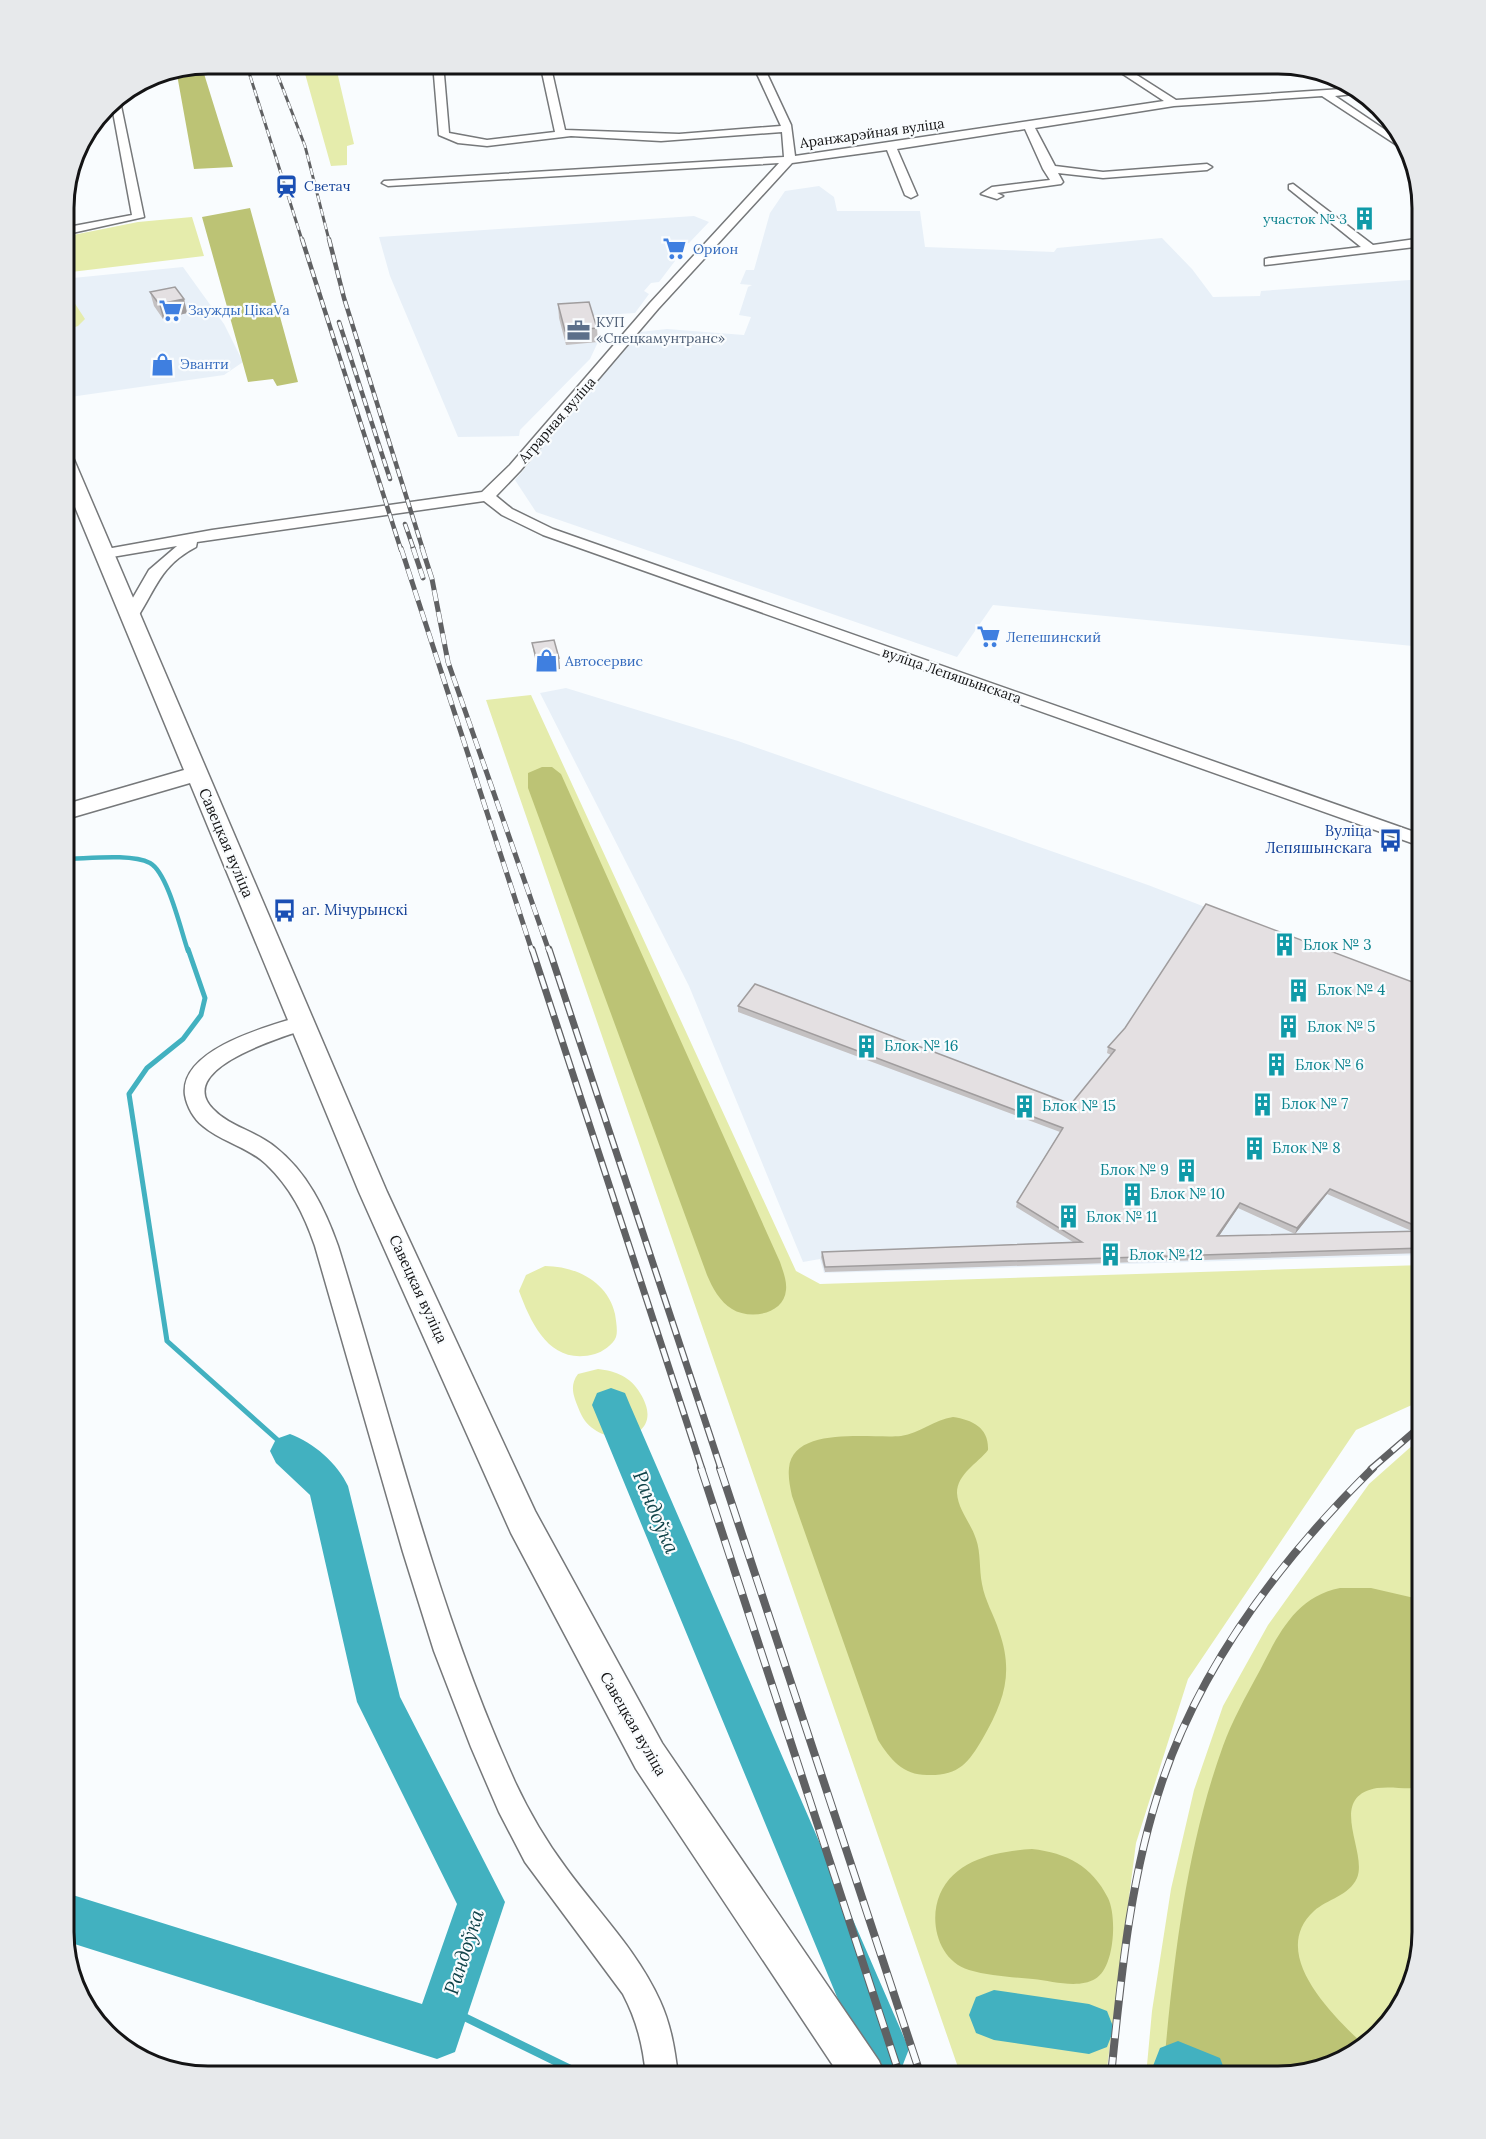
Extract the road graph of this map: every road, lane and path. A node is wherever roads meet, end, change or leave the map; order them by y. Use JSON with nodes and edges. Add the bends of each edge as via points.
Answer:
{"nodes":[{"id":1,"x":439,"y":74,"type":"edge"},
{"id":2,"x":547,"y":74,"type":"edge"},
{"id":3,"x":762,"y":74,"type":"edge"},
{"id":4,"x":1128,"y":74,"type":"edge"},
{"id":5,"x":1347,"y":92,"type":"edge"},
{"id":6,"x":1324,"y":93,"type":"junction"},
{"id":7,"x":1174,"y":103,"type":"junction"},
{"id":8,"x":118,"y":108,"type":"edge"},
{"id":9,"x":1028,"y":125,"type":"junction"},
{"id":10,"x":786,"y":129,"type":"junction"},
{"id":11,"x":561,"y":134,"type":"junction"},
{"id":12,"x":1396,"y":142,"type":"edge"},
{"id":13,"x":890,"y":146,"type":"junction"},
{"id":14,"x":789,"y":159,"type":"junction"},
{"id":15,"x":1207,"y":166,"type":"dead end"},
{"id":16,"x":1048,"y":169,"type":"junction"},
{"id":17,"x":388,"y":183,"type":"dead end"},
{"id":18,"x":1293,"y":187,"type":"dead end"},
{"id":19,"x":911,"y":195,"type":"dead end"},
{"id":20,"x":997,"y":196,"type":"dead end"},
{"id":21,"x":74,"y":230,"type":"edge"},
{"id":22,"x":1412,"y":243,"type":"edge"},
{"id":23,"x":1371,"y":249,"type":"junction"},
{"id":24,"x":1269,"y":262,"type":"dead end"},
{"id":25,"x":74,"y":480,"type":"edge"},
{"id":26,"x":487,"y":496,"type":"junction"},
{"id":27,"x":213,"y":535,"type":"junction"},
{"id":28,"x":106,"y":553,"type":"junction"},
{"id":29,"x":131,"y":615,"type":"junction"},
{"id":30,"x":196,"y":774,"type":"junction"},
{"id":31,"x":74,"y":810,"type":"edge"},
{"id":32,"x":1412,"y":837,"type":"edge"},
{"id":33,"x":302,"y":1023,"type":"junction"},
{"id":34,"x":662,"y":2065,"type":"edge"},
{"id":35,"x":857,"y":2066,"type":"edge"}],
"edges":[{"from":1,"to":11,"type":"street","via":[[444,135],[466,142]]},
{"from":2,"to":11,"type":"street"},
{"from":3,"to":10,"type":"street"},
{"from":4,"to":7,"type":"street"},
{"from":5,"to":6,"type":"street","name":"Аранжарэйная вуліца"},
{"from":6,"to":7,"type":"street","name":"Аранжарэйная вуліца"},
{"from":6,"to":12,"type":"street"},
{"from":7,"to":9,"type":"street","name":"Аранжарэйная вуліца"},
{"from":8,"to":21,"type":"street","via":[[138,217]]},
{"from":9,"to":13,"type":"street","name":"Аранжарэйная вуліца"},
{"from":9,"to":16,"type":"street"},
{"from":10,"to":11,"type":"street","via":[[645,137]]},
{"from":10,"to":14,"type":"street","via":[[791,145]]},
{"from":13,"to":14,"type":"street","name":"Аранжарэйная вуліца"},
{"from":13,"to":19,"type":"street"},
{"from":14,"to":17,"type":"street","name":"Аранжарэйная вуліца"},
{"from":14,"to":26,"type":"street","name":"Аграрная вуліца"},
{"from":15,"to":16,"type":"street","via":[[1102,175]]},
{"from":16,"to":20,"type":"street","via":[[1057,182],[1052,185],[992,189],[987,194]]},
{"from":18,"to":23,"type":"street"},
{"from":22,"to":23,"type":"street"},
{"from":23,"to":24,"type":"street"},
{"from":25,"to":28,"type":"main road","name":"Савецкая вуліца"},
{"from":26,"to":27,"type":"street"},
{"from":26,"to":32,"type":"street","name":"вуліца Лепяшынскага","via":[[507,512],[548,532]]},
{"from":27,"to":28,"type":"street"},
{"from":27,"to":29,"type":"street","via":[[162,562],[150,576]]},
{"from":28,"to":29,"type":"main road","name":"Савецкая вуліца"},
{"from":29,"to":30,"type":"main road","name":"Савецкая вуліца"},
{"from":30,"to":31,"type":"main road"},
{"from":30,"to":33,"type":"main road","name":"Савецкая вуліца"},
{"from":33,"to":34,"type":"street","via":[[226,1051],[199,1074],[196,1100],[217,1125],[263,1149],[291,1174],[311,1207],[335,1276],[415,1551],[478,1734],[536,1852],[632,1977],[647,2005],[662,2051]]},
{"from":33,"to":35,"type":"main road","name":"Савецкая вуліца","via":[[373,1192],[523,1522],[649,1756]]}]}
